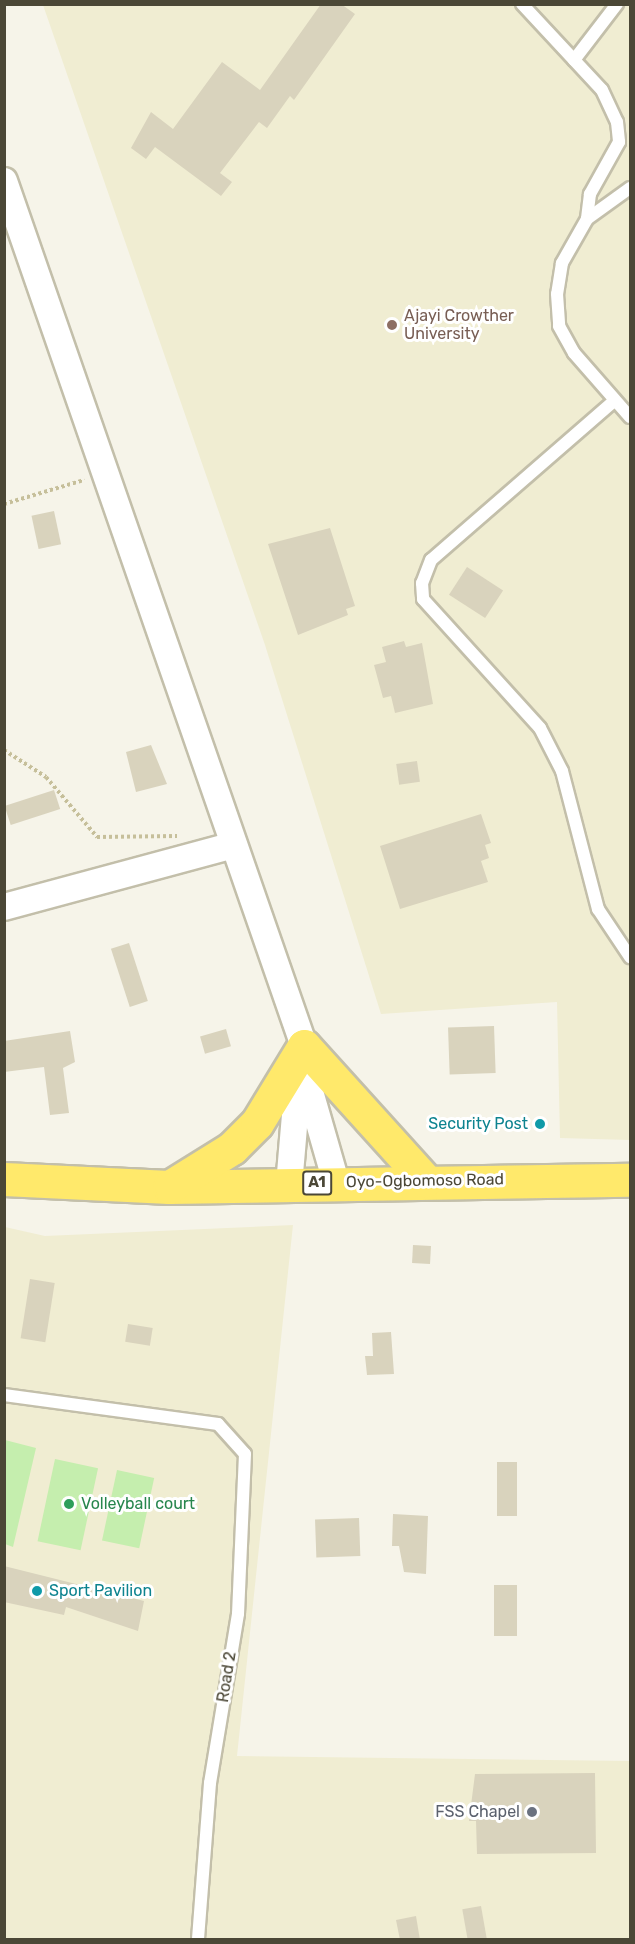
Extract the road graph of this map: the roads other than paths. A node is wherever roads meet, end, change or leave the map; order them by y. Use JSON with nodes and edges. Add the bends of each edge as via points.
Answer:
{"nodes":[{"id":1,"x":522,"y":4,"type":"edge"},
{"id":2,"x":617,"y":4,"type":"edge"},
{"id":3,"x":574,"y":60,"type":"junction"},
{"id":4,"x":4,"y":181,"type":"edge"},
{"id":5,"x":630,"y":188,"type":"edge"},
{"id":6,"x":587,"y":219,"type":"junction"},
{"id":7,"x":614,"y":401,"type":"junction"},
{"id":8,"x":630,"y":417,"type":"edge"},
{"id":9,"x":234,"y":845,"type":"junction"},
{"id":10,"x":4,"y":908,"type":"edge"},
{"id":11,"x":630,"y":957,"type":"edge"},
{"id":12,"x":304,"y":1046,"type":"junction"},
{"id":13,"x":307,"y":1081,"type":"junction"},
{"id":14,"x":4,"y":1179,"type":"edge"},
{"id":15,"x":425,"y":1180,"type":"junction"},
{"id":16,"x":630,"y":1180,"type":"edge"},
{"id":17,"x":336,"y":1182,"type":"junction"},
{"id":18,"x":290,"y":1185,"type":"junction"},
{"id":19,"x":168,"y":1187,"type":"junction"},
{"id":20,"x":4,"y":1395,"type":"edge"},
{"id":21,"x":198,"y":1940,"type":"edge"}],
"edges":[{"from":1,"to":3,"type":"lane"},
{"from":2,"to":3,"type":"lane"},
{"from":3,"to":6,"type":"lane","via":[[602,90],[619,142],[590,194]]},
{"from":4,"to":9,"type":"street"},
{"from":5,"to":6,"type":"lane"},
{"from":6,"to":7,"type":"lane","via":[[562,263],[559,326],[574,353]]},
{"from":7,"to":8,"type":"lane"},
{"from":7,"to":11,"type":"lane","via":[[431,560],[422,583],[423,599],[540,728],[562,771],[598,909]]},
{"from":9,"to":10,"type":"street"},
{"from":9,"to":12,"type":"street"},
{"from":12,"to":13,"type":"street"},
{"from":12,"to":15,"type":"highway"},
{"from":12,"to":19,"type":"highway","via":[[257,1123],[232,1148]]},
{"from":13,"to":17,"type":"street"},
{"from":13,"to":18,"type":"street","via":[[296,1104]]},
{"from":14,"to":19,"type":"highway","name":"Oyo-Ogbomoso Road","number":"A1"},
{"from":15,"to":16,"type":"highway","name":"Oyo-Ogbomoso Road","number":"A1"},
{"from":15,"to":17,"type":"highway","name":"Oyo-Ogbomoso Road","number":"A1"},
{"from":17,"to":18,"type":"highway","name":"Oyo-Ogbomoso Road","number":"A1"},
{"from":18,"to":19,"type":"highway","name":"Oyo-Ogbomoso Road","number":"A1"},
{"from":20,"to":21,"type":"lane","name":"Road 2","via":[[218,1424],[245,1454],[238,1614],[210,1783]]}]}
